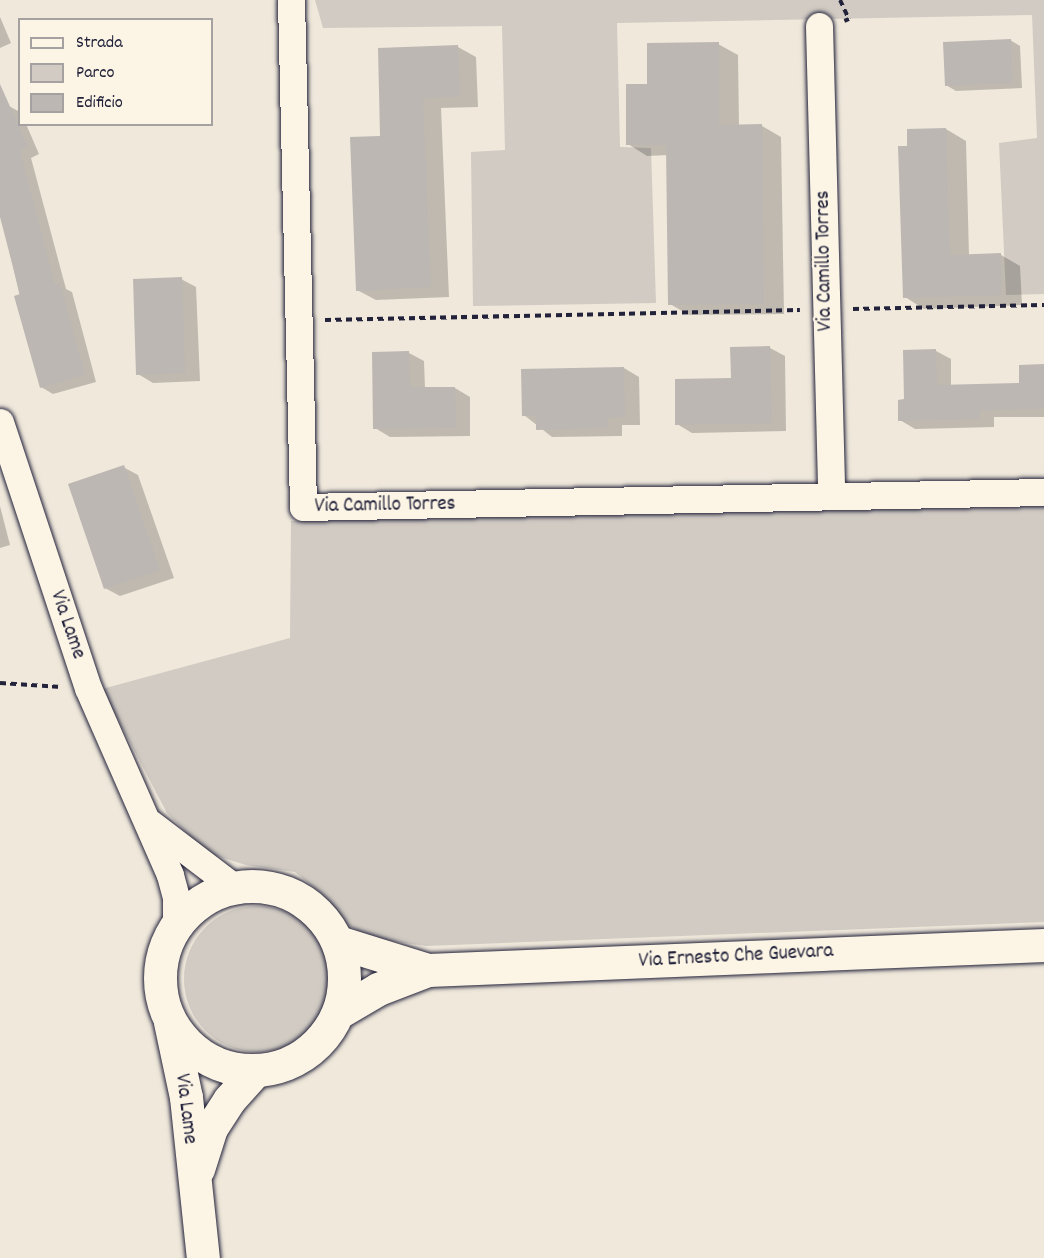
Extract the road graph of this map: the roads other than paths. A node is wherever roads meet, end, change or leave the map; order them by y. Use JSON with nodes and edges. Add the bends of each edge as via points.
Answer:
{"nodes":[{"id":1,"x":291,"y":0,"type":"edge"},
{"id":2,"x":819,"y":26,"type":"dead end"},
{"id":3,"x":0,"y":422,"type":"edge"},
{"id":4,"x":1044,"y":492,"type":"edge"},
{"id":5,"x":831,"y":496,"type":"junction"},
{"id":6,"x":150,"y":823,"type":"junction"},
{"id":7,"x":234,"y":887,"type":"junction"},
{"id":8,"x":176,"y":926,"type":"junction"},
{"id":9,"x":338,"y":942,"type":"junction"},
{"id":10,"x":1044,"y":945,"type":"edge"},
{"id":11,"x":428,"y":970,"type":"junction"},
{"id":12,"x":339,"y":1012,"type":"junction"},
{"id":13,"x":169,"y":1019,"type":"junction"},
{"id":14,"x":256,"y":1071,"type":"junction"},
{"id":15,"x":194,"y":1200,"type":"junction"},
{"id":16,"x":203,"y":1258,"type":"edge"}],
"edges":[{"from":1,"to":5,"type":"street","name":"Via Camillo Torres","via":[[303,507]]},
{"from":2,"to":5,"type":"street","name":"Via Camillo Torres"},
{"from":3,"to":6,"type":"street","name":"Via Lame","via":[[88,688],[109,742]]},
{"from":4,"to":5,"type":"street","name":"Via Camillo Torres"},
{"from":6,"to":7,"type":"street","name":"Via Lame"},
{"from":6,"to":8,"type":"street","name":"Via Lame","via":[[176,897]]},
{"from":7,"to":8,"type":"street","via":[[202,901]]},
{"from":7,"to":9,"type":"street","via":[[267,887],[302,900],[327,923]]},
{"from":8,"to":13,"type":"street","via":[[160,966],[161,994]]},
{"from":9,"to":11,"type":"street","name":"Via Ernesto Che Guevara"},
{"from":9,"to":12,"type":"street","via":[[345,981]]},
{"from":10,"to":11,"type":"street","name":"Via Ernesto Che Guevara"},
{"from":11,"to":12,"type":"street","name":"Via Ernesto Che Guevara","via":[[378,988]]},
{"from":12,"to":14,"type":"street","via":[[330,1029],[311,1049],[278,1066]]},
{"from":13,"to":14,"type":"street","via":[[185,1042],[208,1059]]},
{"from":13,"to":15,"type":"street","name":"Via Lame","via":[[186,1097]]},
{"from":14,"to":15,"type":"street","name":"Via Lame","via":[[229,1100],[211,1128],[200,1159]]},
{"from":15,"to":16,"type":"street","name":"Via Lame"}]}
